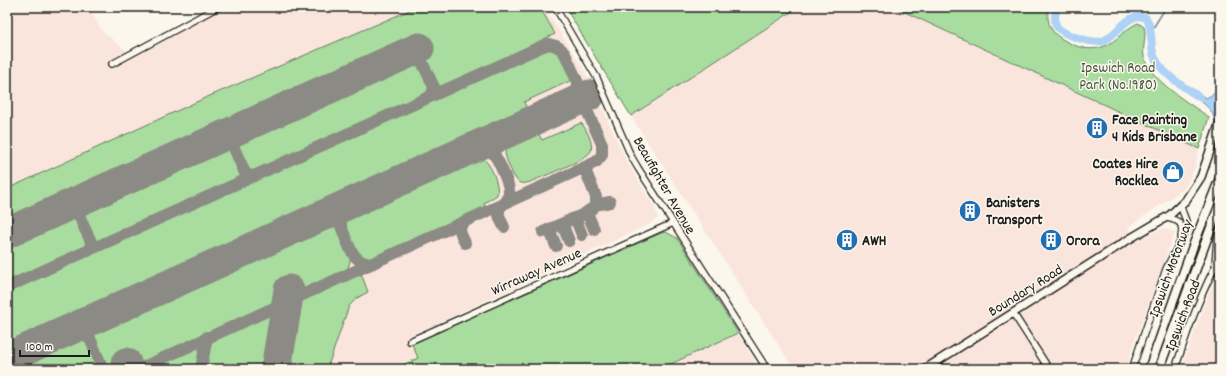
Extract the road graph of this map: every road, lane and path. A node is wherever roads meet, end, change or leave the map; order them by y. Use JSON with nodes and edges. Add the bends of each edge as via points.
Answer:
{"nodes":[{"id":1,"x":218,"y":7,"type":"edge"},
{"id":2,"x":555,"y":7,"type":"edge"},
{"id":3,"x":112,"y":64,"type":"dead end"},
{"id":4,"x":1220,"y":122,"type":"edge"},
{"id":5,"x":1220,"y":178,"type":"edge"},
{"id":6,"x":1220,"y":203,"type":"edge"},
{"id":7,"x":1180,"y":206,"type":"junction"},
{"id":8,"x":1166,"y":218,"type":"junction"},
{"id":9,"x":673,"y":222,"type":"junction"},
{"id":10,"x":1220,"y":229,"type":"edge"},
{"id":11,"x":1181,"y":239,"type":"junction"},
{"id":12,"x":1220,"y":258,"type":"edge"},
{"id":13,"x":1214,"y":269,"type":"junction"},
{"id":14,"x":1013,"y":313,"type":"junction"},
{"id":15,"x":410,"y":340,"type":"dead end"},
{"id":16,"x":767,"y":369,"type":"edge"},
{"id":17,"x":925,"y":369,"type":"edge"},
{"id":18,"x":1049,"y":369,"type":"edge"},
{"id":19,"x":1132,"y":369,"type":"edge"},
{"id":20,"x":1148,"y":369,"type":"edge"},
{"id":21,"x":1160,"y":369,"type":"edge"},
{"id":22,"x":1175,"y":369,"type":"edge"}],
"edges":[{"from":1,"to":3,"type":"street"},
{"from":2,"to":9,"type":"street","name":"Beaufighter Avenue","via":[[598,78],[631,156]]},
{"from":4,"to":7,"type":"main road","name":"Boundary Road","via":[[1201,177]]},
{"from":5,"to":20,"type":"highway","name":"Ipswich Motorway"},
{"from":6,"to":21,"type":"highway","name":"Ipswich Motorway"},
{"from":7,"to":8,"type":"main road","name":"Boundary Road"},
{"from":7,"to":11,"type":"street","name":"Ipswich Road","via":[[1187,227]]},
{"from":8,"to":11,"type":"street","via":[[1180,223]]},
{"from":8,"to":14,"type":"main road","name":"Boundary Road"},
{"from":9,"to":15,"type":"street","name":"Wirraway Avenue"},
{"from":9,"to":16,"type":"street","name":"Beaufighter Avenue"},
{"from":10,"to":13,"type":"street","name":"Ipswich Road"},
{"from":11,"to":19,"type":"street","name":"Ipswich Road","via":[[1166,269]]},
{"from":12,"to":13,"type":"street","name":"Ipswich Road"},
{"from":13,"to":22,"type":"street","name":"Ipswich Road","via":[[1202,294]]},
{"from":14,"to":17,"type":"main road","name":"Boundary Road"},
{"from":14,"to":18,"type":"street"}]}
